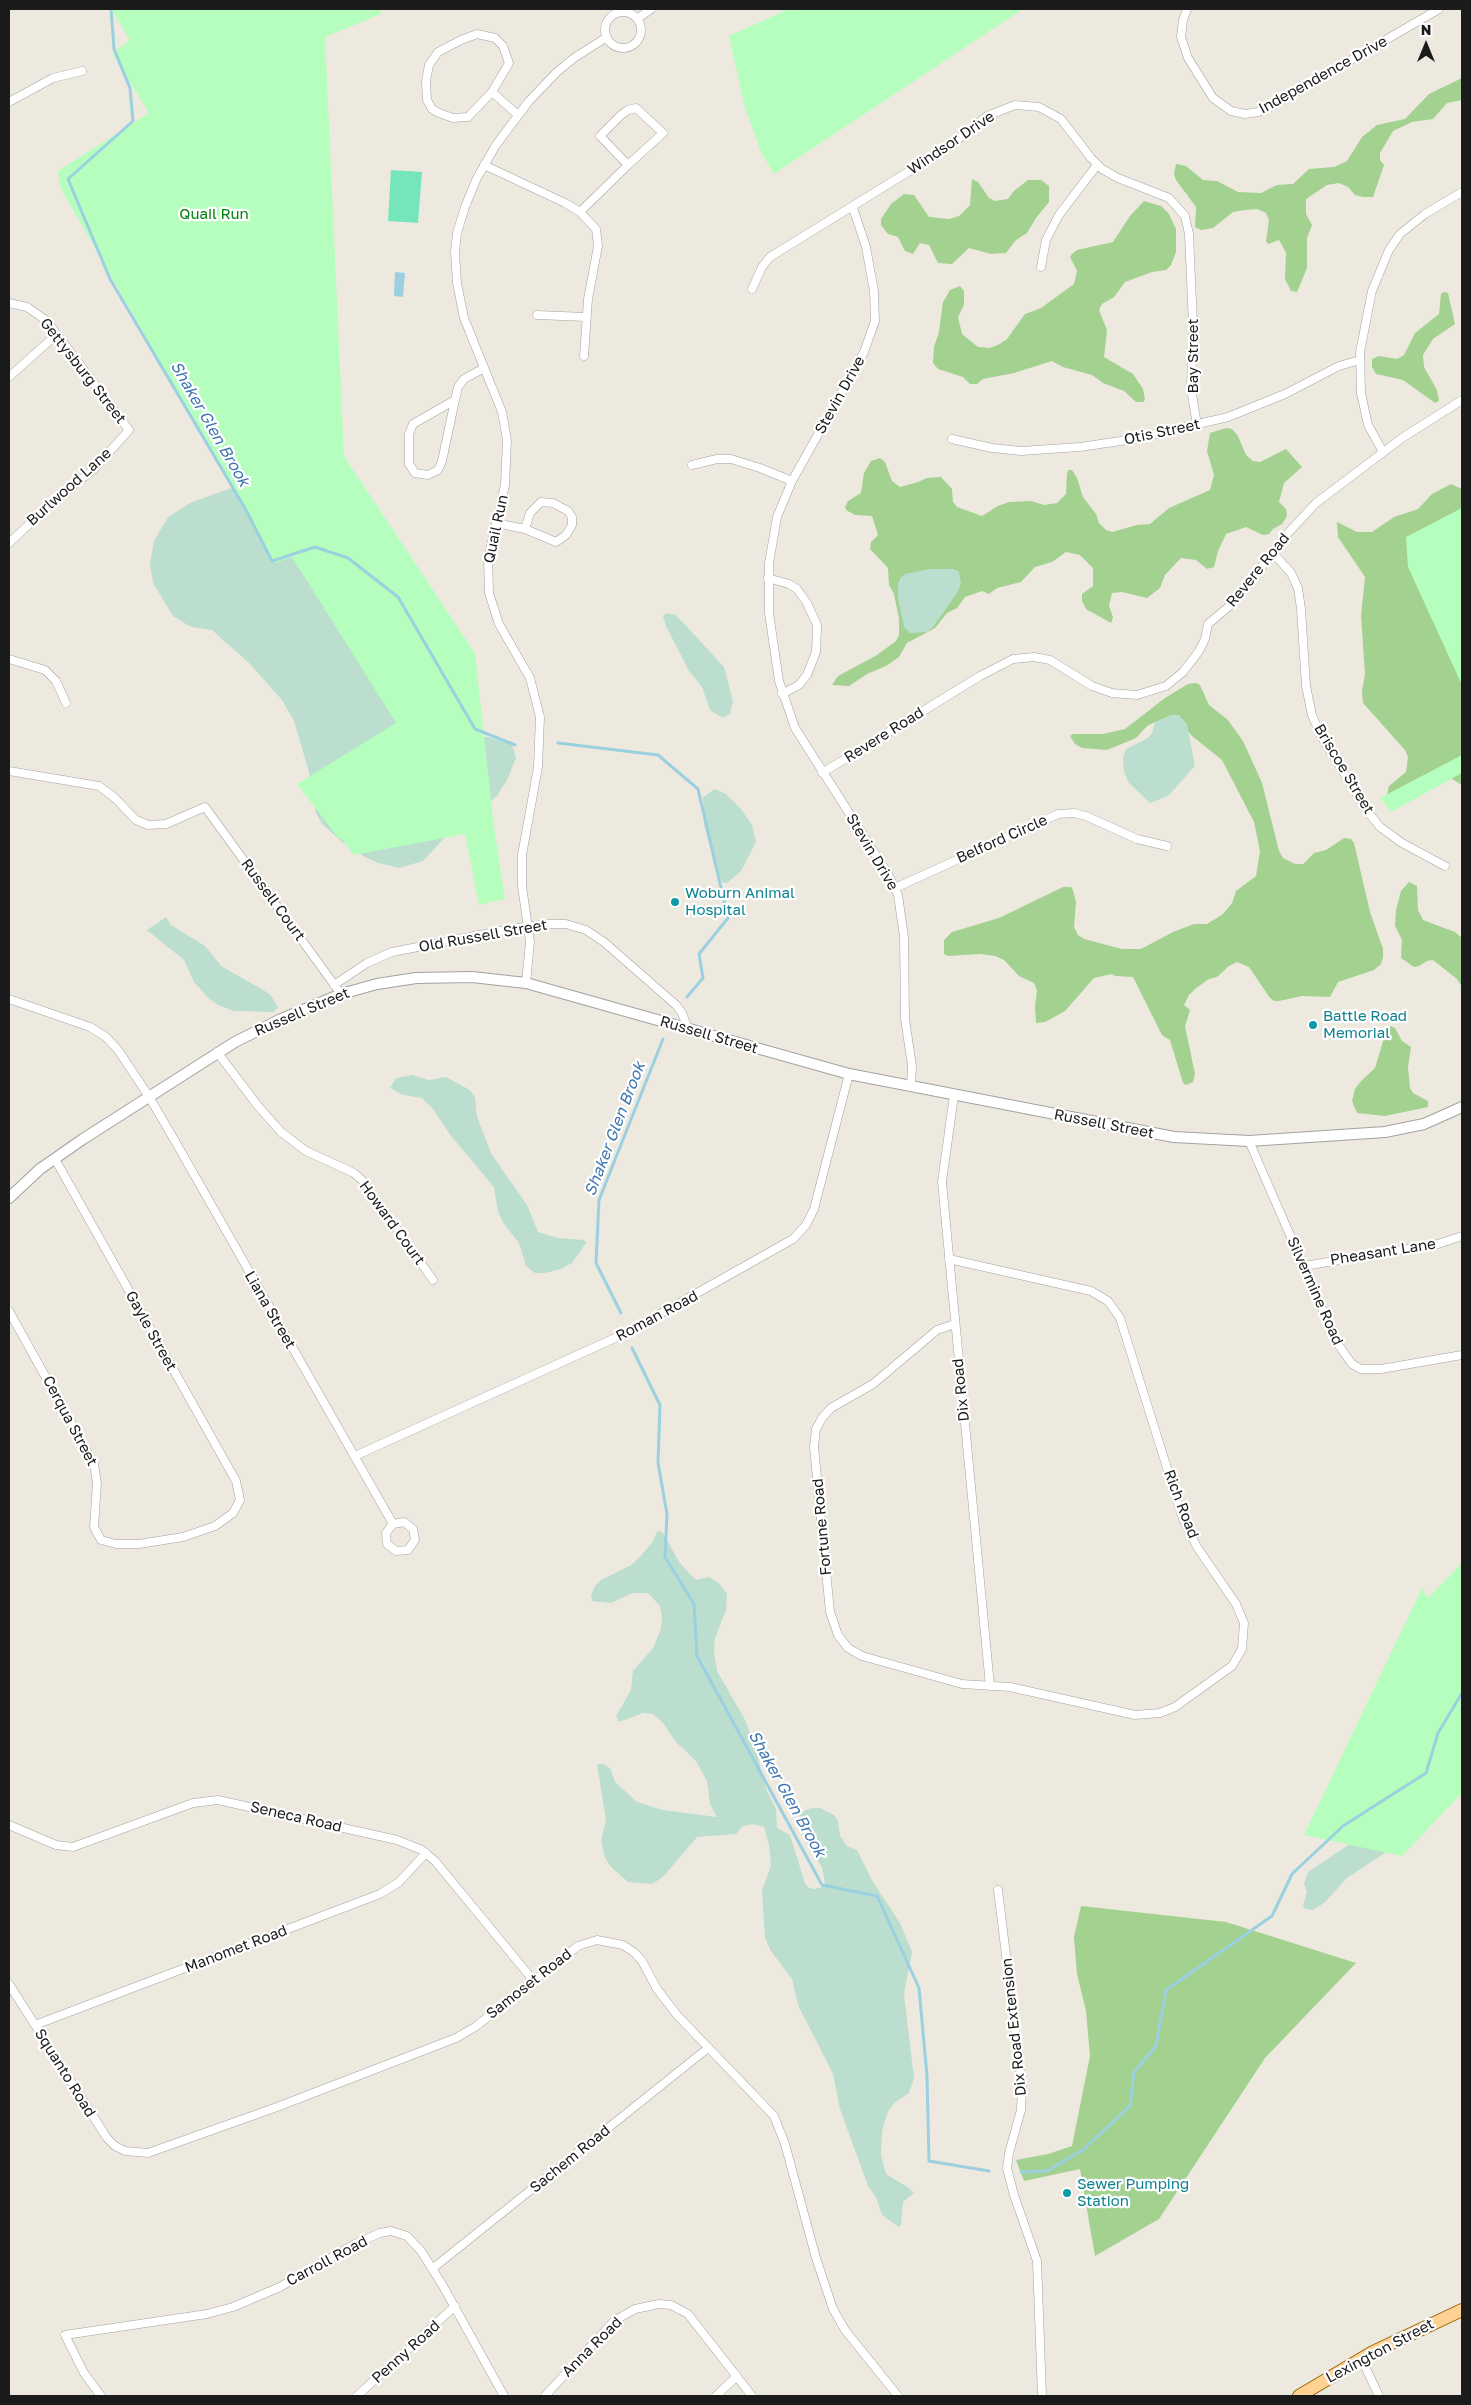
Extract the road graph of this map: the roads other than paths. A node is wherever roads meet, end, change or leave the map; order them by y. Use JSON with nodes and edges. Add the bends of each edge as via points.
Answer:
{"nodes":[{"id":1,"x":651,"y":9,"type":"edge"},
{"id":2,"x":1187,"y":9,"type":"edge"},
{"id":3,"x":1439,"y":9,"type":"edge"},
{"id":4,"x":637,"y":19,"type":"junction"},
{"id":5,"x":607,"y":37,"type":"junction"},
{"id":6,"x":82,"y":71,"type":"dead end"},
{"id":7,"x":492,"y":92,"type":"junction"},
{"id":8,"x":9,"y":102,"type":"edge"},
{"id":9,"x":518,"y":115,"type":"junction"},
{"id":10,"x":484,"y":165,"type":"junction"},
{"id":11,"x":628,"y":165,"type":"junction"},
{"id":12,"x":1098,"y":165,"type":"junction"},
{"id":13,"x":1462,"y":192,"type":"edge"},
{"id":14,"x":852,"y":208,"type":"junction"},
{"id":15,"x":580,"y":212,"type":"junction"},
{"id":16,"x":1041,"y":267,"type":"dead end"},
{"id":17,"x":1192,"y":287,"type":"joint"},
{"id":18,"x":752,"y":288,"type":"dead end"},
{"id":19,"x":9,"y":303,"type":"edge"},
{"id":20,"x":537,"y":314,"type":"dead end"},
{"id":21,"x":586,"y":318,"type":"junction"},
{"id":22,"x":57,"y":334,"type":"junction"},
{"id":23,"x":584,"y":356,"type":"dead end"},
{"id":24,"x":1360,"y":360,"type":"junction"},
{"id":25,"x":484,"y":368,"type":"junction"},
{"id":26,"x":9,"y":377,"type":"edge"},
{"id":27,"x":455,"y":400,"type":"junction"},
{"id":28,"x":1462,"y":400,"type":"edge"},
{"id":29,"x":1197,"y":425,"type":"junction"},
{"id":30,"x":129,"y":430,"type":"joint"},
{"id":31,"x":952,"y":440,"type":"dead end"},
{"id":32,"x":1383,"y":452,"type":"junction"},
{"id":33,"x":692,"y":466,"type":"dead end"},
{"id":34,"x":792,"y":481,"type":"junction"},
{"id":35,"x":496,"y":523,"type":"junction"},
{"id":36,"x":525,"y":529,"type":"junction"},
{"id":37,"x":9,"y":543,"type":"edge"},
{"id":38,"x":1273,"y":552,"type":"junction"},
{"id":39,"x":768,"y":578,"type":"junction"},
{"id":40,"x":9,"y":659,"type":"edge"},
{"id":41,"x":782,"y":694,"type":"junction"},
{"id":42,"x":66,"y":703,"type":"dead end"},
{"id":43,"x":9,"y":771,"type":"edge"},
{"id":44,"x":822,"y":773,"type":"junction"},
{"id":45,"x":1167,"y":846,"type":"dead end"},
{"id":46,"x":1445,"y":866,"type":"dead end"},
{"id":47,"x":895,"y":888,"type":"junction"},
{"id":48,"x":529,"y":926,"type":"junction"},
{"id":49,"x":526,"y":983,"type":"junction"},
{"id":50,"x":334,"y":985,"type":"junction"},
{"id":51,"x":341,"y":994,"type":"junction"},
{"id":52,"x":9,"y":999,"type":"edge"},
{"id":53,"x":688,"y":1028,"type":"junction"},
{"id":54,"x":217,"y":1052,"type":"junction"},
{"id":55,"x":848,"y":1074,"type":"junction"},
{"id":56,"x":911,"y":1087,"type":"junction"},
{"id":57,"x":148,"y":1095,"type":"junction"},
{"id":58,"x":954,"y":1095,"type":"junction"},
{"id":59,"x":1462,"y":1107,"type":"edge"},
{"id":60,"x":1249,"y":1141,"type":"junction"},
{"id":61,"x":54,"y":1159,"type":"junction"},
{"id":62,"x":9,"y":1198,"type":"edge"},
{"id":63,"x":1462,"y":1236,"type":"edge"},
{"id":64,"x":949,"y":1259,"type":"junction"},
{"id":65,"x":1304,"y":1266,"type":"junction"},
{"id":66,"x":433,"y":1280,"type":"dead end"},
{"id":67,"x":9,"y":1311,"type":"edge"},
{"id":68,"x":955,"y":1324,"type":"junction"},
{"id":69,"x":1462,"y":1355,"type":"edge"},
{"id":70,"x":355,"y":1456,"type":"junction"},
{"id":71,"x":393,"y":1524,"type":"dead end"},
{"id":72,"x":99,"y":1538,"type":"joint"},
{"id":73,"x":990,"y":1686,"type":"junction"},
{"id":74,"x":9,"y":1825,"type":"edge"},
{"id":75,"x":426,"y":1853,"type":"junction"},
{"id":76,"x":998,"y":1890,"type":"dead end"},
{"id":77,"x":533,"y":1980,"type":"junction"},
{"id":78,"x":9,"y":1984,"type":"edge"},
{"id":79,"x":35,"y":2026,"type":"junction"},
{"id":80,"x":708,"y":2048,"type":"junction"},
{"id":81,"x":129,"y":2152,"type":"joint"},
{"id":82,"x":432,"y":2269,"type":"junction"},
{"id":83,"x":454,"y":2306,"type":"junction"},
{"id":84,"x":1462,"y":2310,"type":"edge"},
{"id":85,"x":1361,"y":2358,"type":"junction"},
{"id":86,"x":737,"y":2376,"type":"junction"},
{"id":87,"x":101,"y":2396,"type":"edge"},
{"id":88,"x":357,"y":2396,"type":"edge"},
{"id":89,"x":504,"y":2396,"type":"edge"},
{"id":90,"x":545,"y":2396,"type":"edge"},
{"id":91,"x":716,"y":2396,"type":"edge"},
{"id":92,"x":752,"y":2396,"type":"edge"},
{"id":93,"x":898,"y":2396,"type":"edge"},
{"id":94,"x":1042,"y":2396,"type":"edge"},
{"id":95,"x":1299,"y":2396,"type":"edge"},
{"id":96,"x":1379,"y":2396,"type":"edge"}],
"edges":[{"from":1,"to":4,"type":"street"},
{"from":2,"to":3,"type":"street","name":"Independence Drive","via":[[1181,37],[1196,73],[1219,103],[1231,111],[1250,114],[1270,107]]},
{"from":4,"to":5,"type":"street","via":[[628,13],[616,14],[606,26]]},
{"from":4,"to":5,"type":"street","via":[[640,33],[632,45],[618,46]]},
{"from":5,"to":9,"type":"street","name":"Quail Run","via":[[557,72]]},
{"from":6,"to":8,"type":"street","via":[[53,78]]},
{"from":7,"to":7,"type":"street","via":[[504,75],[509,60],[503,46],[490,35],[472,35],[453,43],[438,52],[429,65],[427,100],[439,114],[453,118],[468,117]]},
{"from":7,"to":9,"type":"street"},
{"from":9,"to":10,"type":"street","name":"Quail Run"},
{"from":10,"to":15,"type":"street"},
{"from":10,"to":25,"type":"street","name":"Quail Run","via":[[460,223],[455,261],[463,313]]},
{"from":11,"to":11,"type":"street","via":[[600,136],[621,114],[636,108],[663,133]]},
{"from":11,"to":15,"type":"street"},
{"from":12,"to":14,"type":"street","name":"Windsor Drive","via":[[1056,114],[1034,106],[1015,105],[987,116],[950,146]]},
{"from":12,"to":16,"type":"street","via":[[1058,215],[1046,240]]},
{"from":12,"to":17,"type":"street","name":"Windsor Drive","via":[[1118,178],[1169,198],[1183,211],[1189,234]]},
{"from":13,"to":24,"type":"street","via":[[1412,223],[1392,244],[1372,291]]},
{"from":14,"to":18,"type":"street","name":"Windsor Drive","via":[[770,257]]},
{"from":14,"to":34,"type":"street","name":"Stevin Drive","via":[[866,247],[874,291],[875,321],[861,358]]},
{"from":15,"to":21,"type":"street","via":[[593,225],[598,236]]},
{"from":17,"to":29,"type":"street","name":"Bay Street","via":[[1191,379]]},
{"from":19,"to":22,"type":"street","name":"Gettysburg Street","via":[[34,310]]},
{"from":20,"to":21,"type":"street"},
{"from":21,"to":23,"type":"street"},
{"from":22,"to":26,"type":"street"},
{"from":22,"to":30,"type":"street","name":"Gettysburg Street"},
{"from":24,"to":29,"type":"street","name":"Otis Street","via":[[1339,366],[1246,410]]},
{"from":24,"to":32,"type":"street","via":[[1365,418]]},
{"from":25,"to":27,"type":"street","via":[[464,379],[458,386]]},
{"from":25,"to":35,"type":"street","name":"Quail Run","via":[[502,412],[507,440],[505,485]]},
{"from":27,"to":27,"type":"street","via":[[411,427],[409,464],[415,473],[428,475],[438,470]]},
{"from":28,"to":32,"type":"street","name":"Revere Road"},
{"from":29,"to":31,"type":"street","name":"Otis Street","via":[[1134,439],[1042,450],[1002,449]]},
{"from":30,"to":37,"type":"street","name":"Burlwood Lane","via":[[95,468]]},
{"from":32,"to":38,"type":"street","name":"Revere Road","via":[[1316,504]]},
{"from":33,"to":34,"type":"street","via":[[731,459]]},
{"from":34,"to":39,"type":"street","name":"Stevin Drive","via":[[774,528]]},
{"from":35,"to":36,"type":"street"},
{"from":35,"to":48,"type":"street","name":"Quail Run","via":[[488,560],[489,593],[499,624],[526,668],[540,717],[538,767],[522,855],[522,886]]},
{"from":36,"to":36,"type":"street","via":[[556,542],[566,535],[572,525],[572,517],[553,503],[540,502],[530,513]]},
{"from":38,"to":44,"type":"street","name":"Revere Road","via":[[1233,603],[1208,624],[1202,647],[1183,672],[1158,690],[1137,695],[1112,693],[1092,686],[1050,660],[1034,657],[1013,659]]},
{"from":38,"to":46,"type":"street","name":"Briscoe Street","via":[[1291,573],[1298,588],[1306,686],[1312,715],[1321,736],[1380,827]]},
{"from":39,"to":41,"type":"street","name":"Stevin Drive","via":[[772,638]]},
{"from":39,"to":41,"type":"street","via":[[789,584],[796,590],[807,603],[817,624],[816,652],[807,675],[799,685]]},
{"from":40,"to":42,"type":"street","via":[[45,670],[56,681]]},
{"from":41,"to":44,"type":"street","name":"Stevin Drive","via":[[795,728]]},
{"from":43,"to":50,"type":"street","name":"Russell Court","via":[[99,786],[136,820],[148,825],[166,824],[205,807]]},
{"from":44,"to":47,"type":"street","name":"Stevin Drive"},
{"from":45,"to":47,"type":"street","name":"Belford Circle","via":[[1136,839],[1086,816],[1058,814]]},
{"from":47,"to":56,"type":"street","name":"Stevin Drive","via":[[902,910],[904,1019],[912,1066]]},
{"from":48,"to":49,"type":"street","name":"Quail Run","via":[[530,956]]},
{"from":48,"to":50,"type":"street","name":"Old Russell Street","via":[[392,952]]},
{"from":48,"to":53,"type":"street","name":"Old Russell Street","via":[[566,924],[598,937],[676,1006]]},
{"from":49,"to":51,"type":"street","name":"Russell Street","via":[[472,976],[436,977],[378,984]]},
{"from":49,"to":53,"type":"street","name":"Russell Street"},
{"from":50,"to":51,"type":"street","name":"Russell Court"},
{"from":51,"to":54,"type":"street","name":"Russell Street","via":[[281,1019]]},
{"from":52,"to":57,"type":"street","name":"Liana Street","via":[[84,1024],[101,1033],[118,1050]]},
{"from":53,"to":55,"type":"street","name":"Russell Street"},
{"from":54,"to":57,"type":"street","name":"Russell Street"},
{"from":54,"to":66,"type":"street","name":"Howard Court","via":[[281,1132],[306,1151],[354,1173],[362,1180]]},
{"from":55,"to":56,"type":"street","name":"Russell Street"},
{"from":55,"to":70,"type":"street","name":"Roman Road","via":[[814,1209],[806,1225],[793,1239],[626,1333]]},
{"from":56,"to":58,"type":"street","name":"Russell Street"},
{"from":57,"to":61,"type":"street","name":"Russell Street"},
{"from":57,"to":70,"type":"street","name":"Liana Street"},
{"from":58,"to":60,"type":"street","name":"Russell Street","via":[[1174,1137]]},
{"from":58,"to":64,"type":"street","name":"Dix Road","via":[[942,1176]]},
{"from":59,"to":60,"type":"street","name":"Russell Street","via":[[1424,1124],[1385,1132]]},
{"from":60,"to":65,"type":"street","name":"Silvermine Road"},
{"from":61,"to":62,"type":"street","name":"Russell Street"},
{"from":61,"to":72,"type":"street","name":"Gayle Street","via":[[236,1481],[240,1494],[238,1505],[221,1523],[183,1537],[125,1545]]},
{"from":63,"to":65,"type":"street","name":"Pheasant Lane","via":[[1438,1244]]},
{"from":64,"to":68,"type":"street","name":"Dix Road"},
{"from":64,"to":73,"type":"street","name":"Rich Road","via":[[1091,1291],[1113,1306],[1122,1324],[1183,1520],[1239,1610],[1244,1629],[1242,1649],[1228,1671],[1182,1703],[1160,1713],[1135,1715],[1010,1687]]},
{"from":65,"to":69,"type":"street","name":"Silvermine Road","via":[[1337,1343],[1356,1367],[1380,1369]]},
{"from":67,"to":72,"type":"street","name":"Cerqua Street","via":[[94,1464],[98,1483],[94,1527]]},
{"from":68,"to":73,"type":"street","name":"Dix Road"},
{"from":68,"to":73,"type":"street","name":"Fortune Road","via":[[937,1330],[873,1384],[832,1408],[818,1425],[814,1447],[830,1612],[838,1635],[848,1648],[862,1656],[962,1684]]},
{"from":70,"to":71,"type":"street","name":"Liana Street"},
{"from":74,"to":75,"type":"street","name":"Seneca Road","via":[[56,1845],[73,1847],[193,1803],[218,1800],[393,1838]]},
{"from":75,"to":77,"type":"street","name":"Seneca Road"},
{"from":75,"to":79,"type":"street","name":"Manomet Road","via":[[399,1882],[380,1894]]},
{"from":76,"to":94,"type":"street","name":"Dix Road Extension","via":[[1022,2086],[1022,2103],[1007,2168],[1037,2261]]},
{"from":77,"to":80,"type":"street","name":"Samoset Road","via":[[582,1944],[597,1940],[618,1943],[639,1957],[665,2000]]},
{"from":77,"to":81,"type":"street","name":"Samoset Road","via":[[475,2027],[456,2038],[162,2149],[148,2153]]},
{"from":78,"to":79,"type":"street","name":"Squanto Road"},
{"from":79,"to":81,"type":"street","name":"Squanto Road","via":[[103,2133],[115,2146]]},
{"from":80,"to":82,"type":"street","name":"Sachem Road"},
{"from":80,"to":93,"type":"street","name":"Samoset Road","via":[[762,2101],[777,2122],[833,2310]]},
{"from":82,"to":83,"type":"street","name":"Carroll Road"},
{"from":82,"to":87,"type":"street","name":"Carroll Road","via":[[411,2239],[397,2232],[384,2232],[233,2307],[207,2314],[65,2335],[84,2373]]},
{"from":83,"to":88,"type":"street","name":"Penny Road"},
{"from":83,"to":89,"type":"street","name":"Carroll Road"},
{"from":84,"to":85,"type":"main road","name":"Lexington Street"},
{"from":85,"to":95,"type":"main road","name":"Lexington Street"},
{"from":85,"to":96,"type":"street"},
{"from":86,"to":90,"type":"street","name":"Anna Road","via":[[688,2314],[678,2307],[659,2304],[635,2309],[614,2321]]},
{"from":86,"to":91,"type":"street"},
{"from":86,"to":92,"type":"street","name":"Anna Road"}]}
